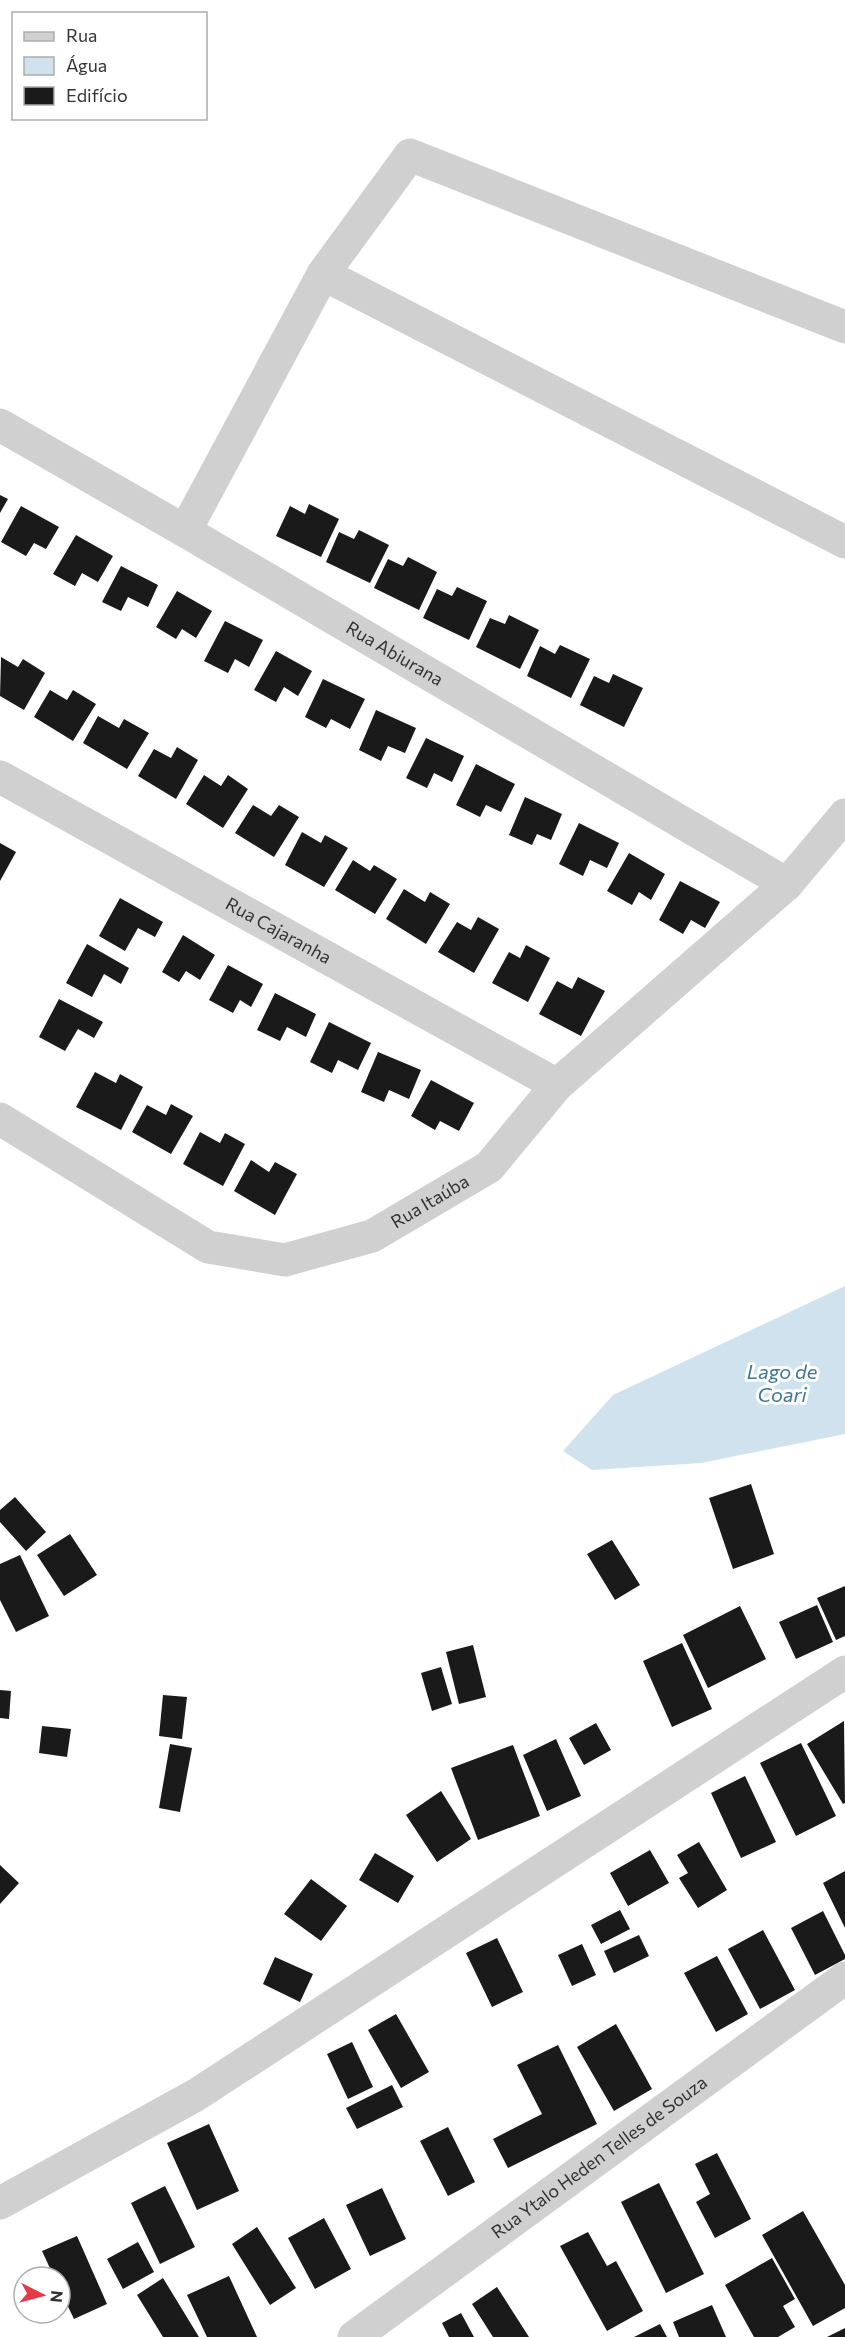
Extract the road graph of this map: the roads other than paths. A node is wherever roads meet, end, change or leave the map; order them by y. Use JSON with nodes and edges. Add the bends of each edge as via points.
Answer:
{"nodes":[{"id":1,"x":323,"y":274,"type":"junction"},
{"id":2,"x":845,"y":327,"type":"edge"},
{"id":3,"x":0,"y":425,"type":"edge"},
{"id":4,"x":185,"y":531,"type":"junction"},
{"id":5,"x":845,"y":542,"type":"edge"},
{"id":6,"x":0,"y":777,"type":"edge"},
{"id":7,"x":845,"y":814,"type":"edge"},
{"id":8,"x":787,"y":884,"type":"junction"},
{"id":9,"x":557,"y":1085,"type":"junction"},
{"id":10,"x":0,"y":1119,"type":"edge"},
{"id":11,"x":845,"y":1672,"type":"edge"},
{"id":12,"x":845,"y":1978,"type":"edge"},
{"id":13,"x":0,"y":2203,"type":"edge"},
{"id":14,"x":354,"y":2337,"type":"edge"}],
"edges":[{"from":1,"to":2,"type":"street","via":[[410,155]]},
{"from":1,"to":4,"type":"street"},
{"from":1,"to":5,"type":"street"},
{"from":3,"to":4,"type":"street","name":"Rua Abiurana"},
{"from":4,"to":8,"type":"street","name":"Rua Abiurana"},
{"from":6,"to":9,"type":"street","name":"Rua Cajaranha"},
{"from":7,"to":8,"type":"street","name":"Rua Itaúba"},
{"from":8,"to":9,"type":"street","name":"Rua Itaúba"},
{"from":9,"to":10,"type":"street","name":"Rua Itaúba","via":[[489,1167],[372,1236],[285,1260],[208,1247]]},
{"from":11,"to":13,"type":"street","via":[[196,2095]]},
{"from":12,"to":14,"type":"street","name":"Rua Ytalo Heden Telles de Souza"}]}
